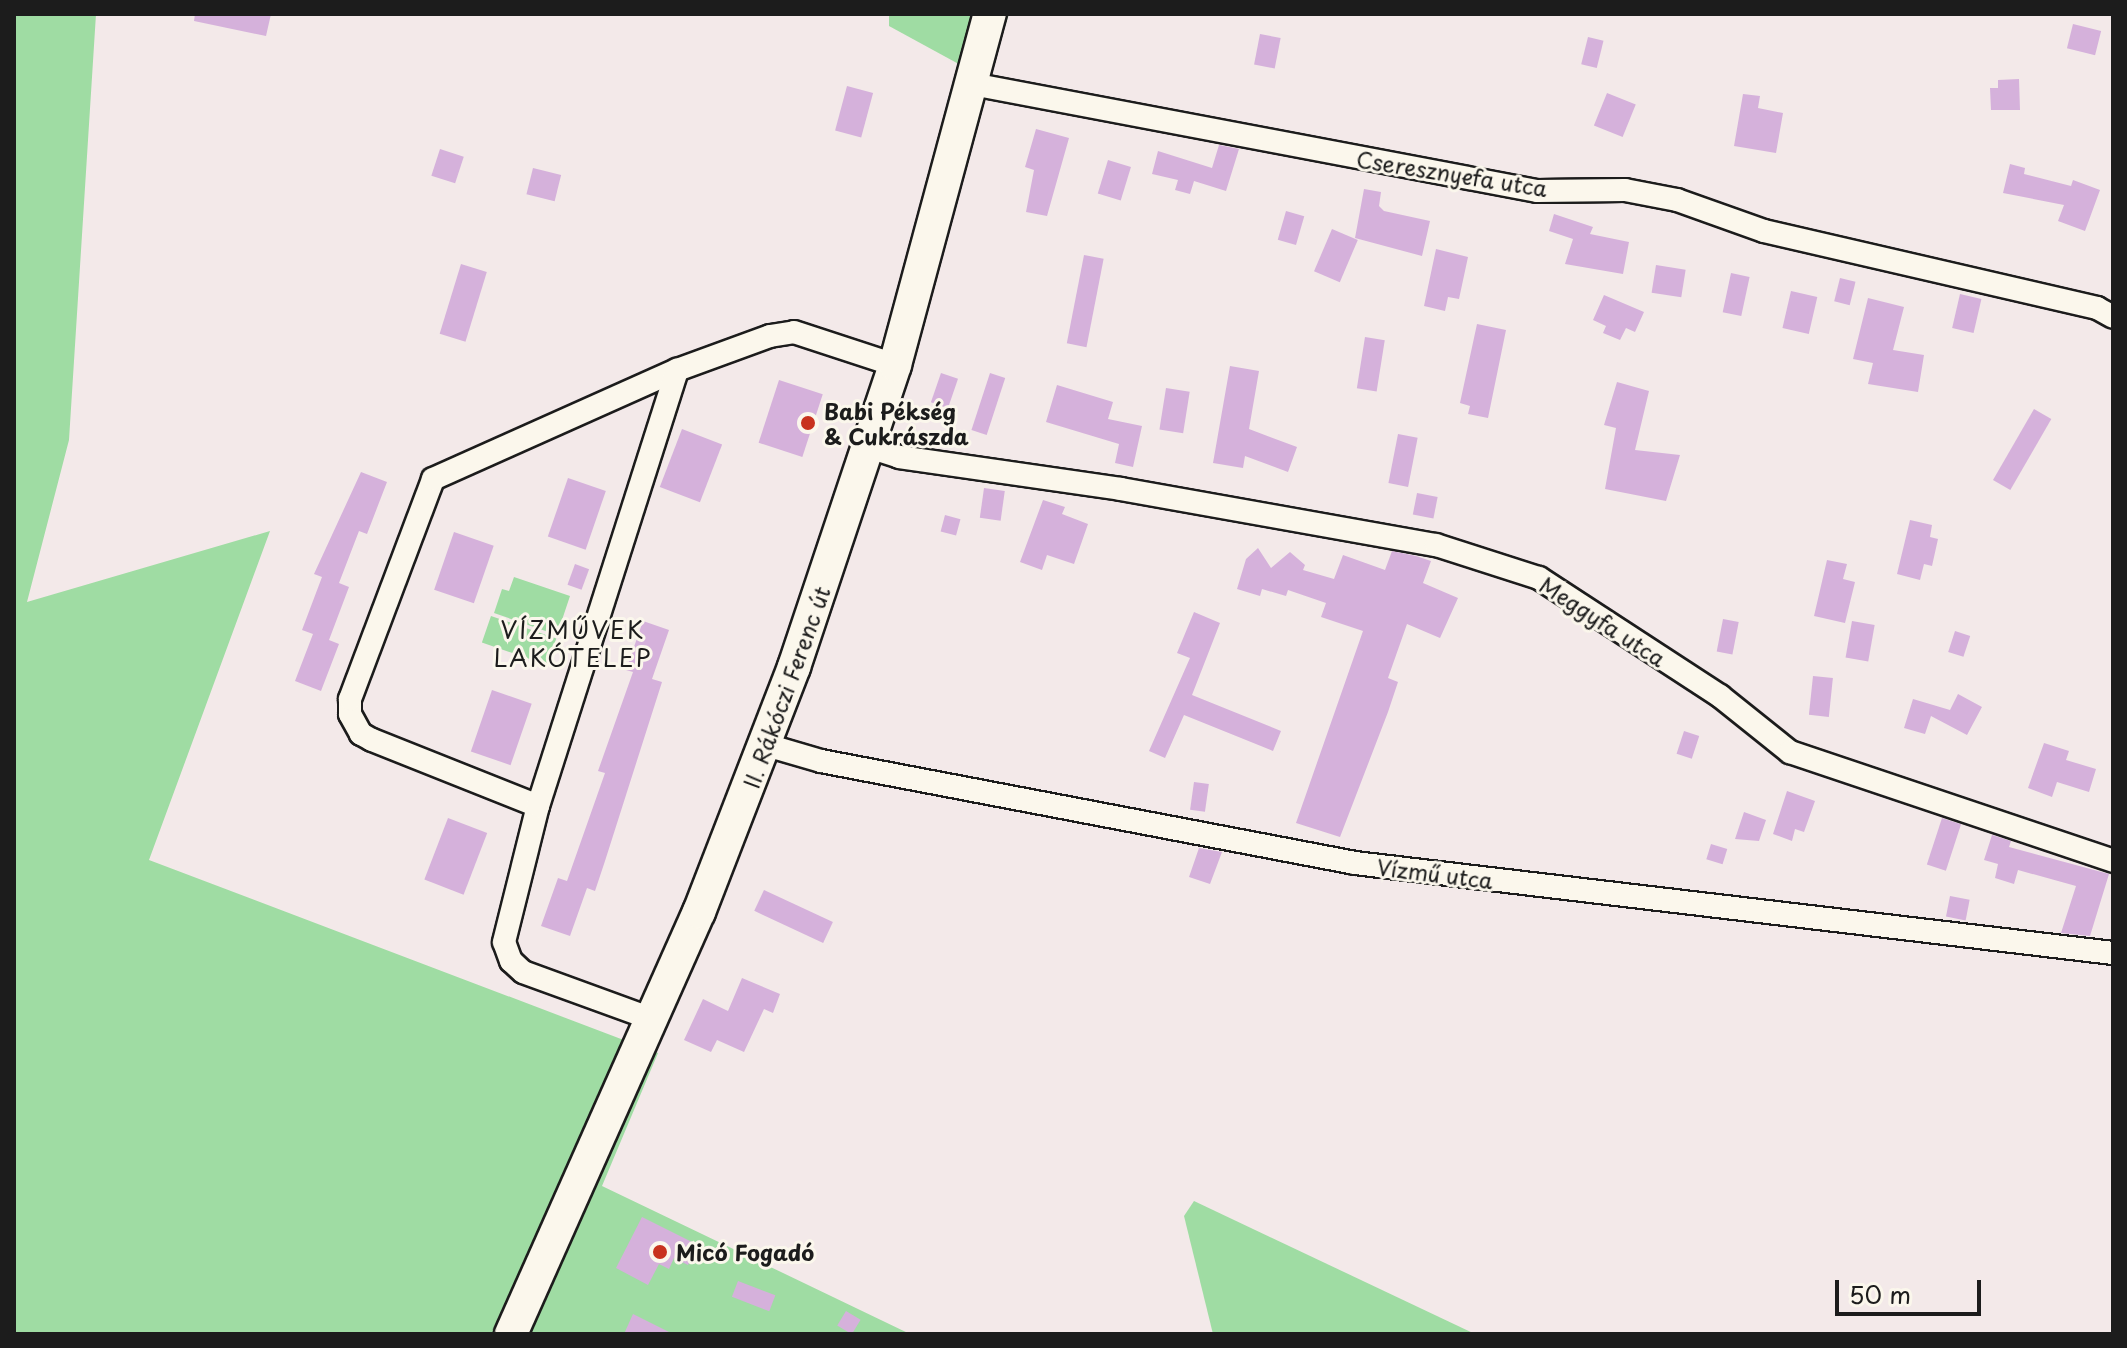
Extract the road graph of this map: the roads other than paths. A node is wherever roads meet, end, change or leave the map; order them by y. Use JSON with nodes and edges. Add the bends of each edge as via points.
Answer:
{"nodes":[{"id":1,"x":990,"y":14,"type":"edge"},
{"id":2,"x":972,"y":84,"type":"junction"},
{"id":3,"x":2113,"y":317,"type":"edge"},
{"id":4,"x":895,"y":365,"type":"junction"},
{"id":5,"x":677,"y":370,"type":"junction"},
{"id":6,"x":869,"y":447,"type":"junction"},
{"id":7,"x":766,"y":745,"type":"junction"},
{"id":8,"x":538,"y":806,"type":"junction"},
{"id":9,"x":2113,"y":861,"type":"edge"},
{"id":10,"x":2113,"y":953,"type":"edge"},
{"id":11,"x":652,"y":1019,"type":"junction"},
{"id":12,"x":511,"y":1334,"type":"edge"}],
"edges":[{"from":1,"to":2,"type":"main road","name":"II. Rákóczi Ferenc út"},
{"from":2,"to":3,"type":"street","name":"Cseresznyefa utca","via":[[1537,191],[1625,190],[1677,200],[1764,231],[2097,308]]},
{"from":2,"to":4,"type":"main road","name":"II. Rákóczi Ferenc út"},
{"from":4,"to":5,"type":"street","via":[[794,332]]},
{"from":4,"to":6,"type":"main road","name":"II. Rákóczi Ferenc út"},
{"from":5,"to":8,"type":"street"},
{"from":5,"to":8,"type":"street","via":[[433,479],[350,699],[353,723],[372,740]]},
{"from":6,"to":7,"type":"main road","name":"II. Rákóczi Ferenc út"},
{"from":6,"to":9,"type":"street","name":"Meggyfa utca","via":[[899,457],[1121,489],[1436,545],[1539,578],[1720,696],[1790,752]]},
{"from":7,"to":10,"type":"street","name":"Vízmű utca","via":[[821,761],[1355,863]]},
{"from":7,"to":11,"type":"main road","name":"II. Rákóczi Ferenc út"},
{"from":8,"to":11,"type":"street","via":[[505,920],[504,942],[511,961],[523,972]]},
{"from":11,"to":12,"type":"main road","name":"II. Rákóczi Ferenc út"}]}
